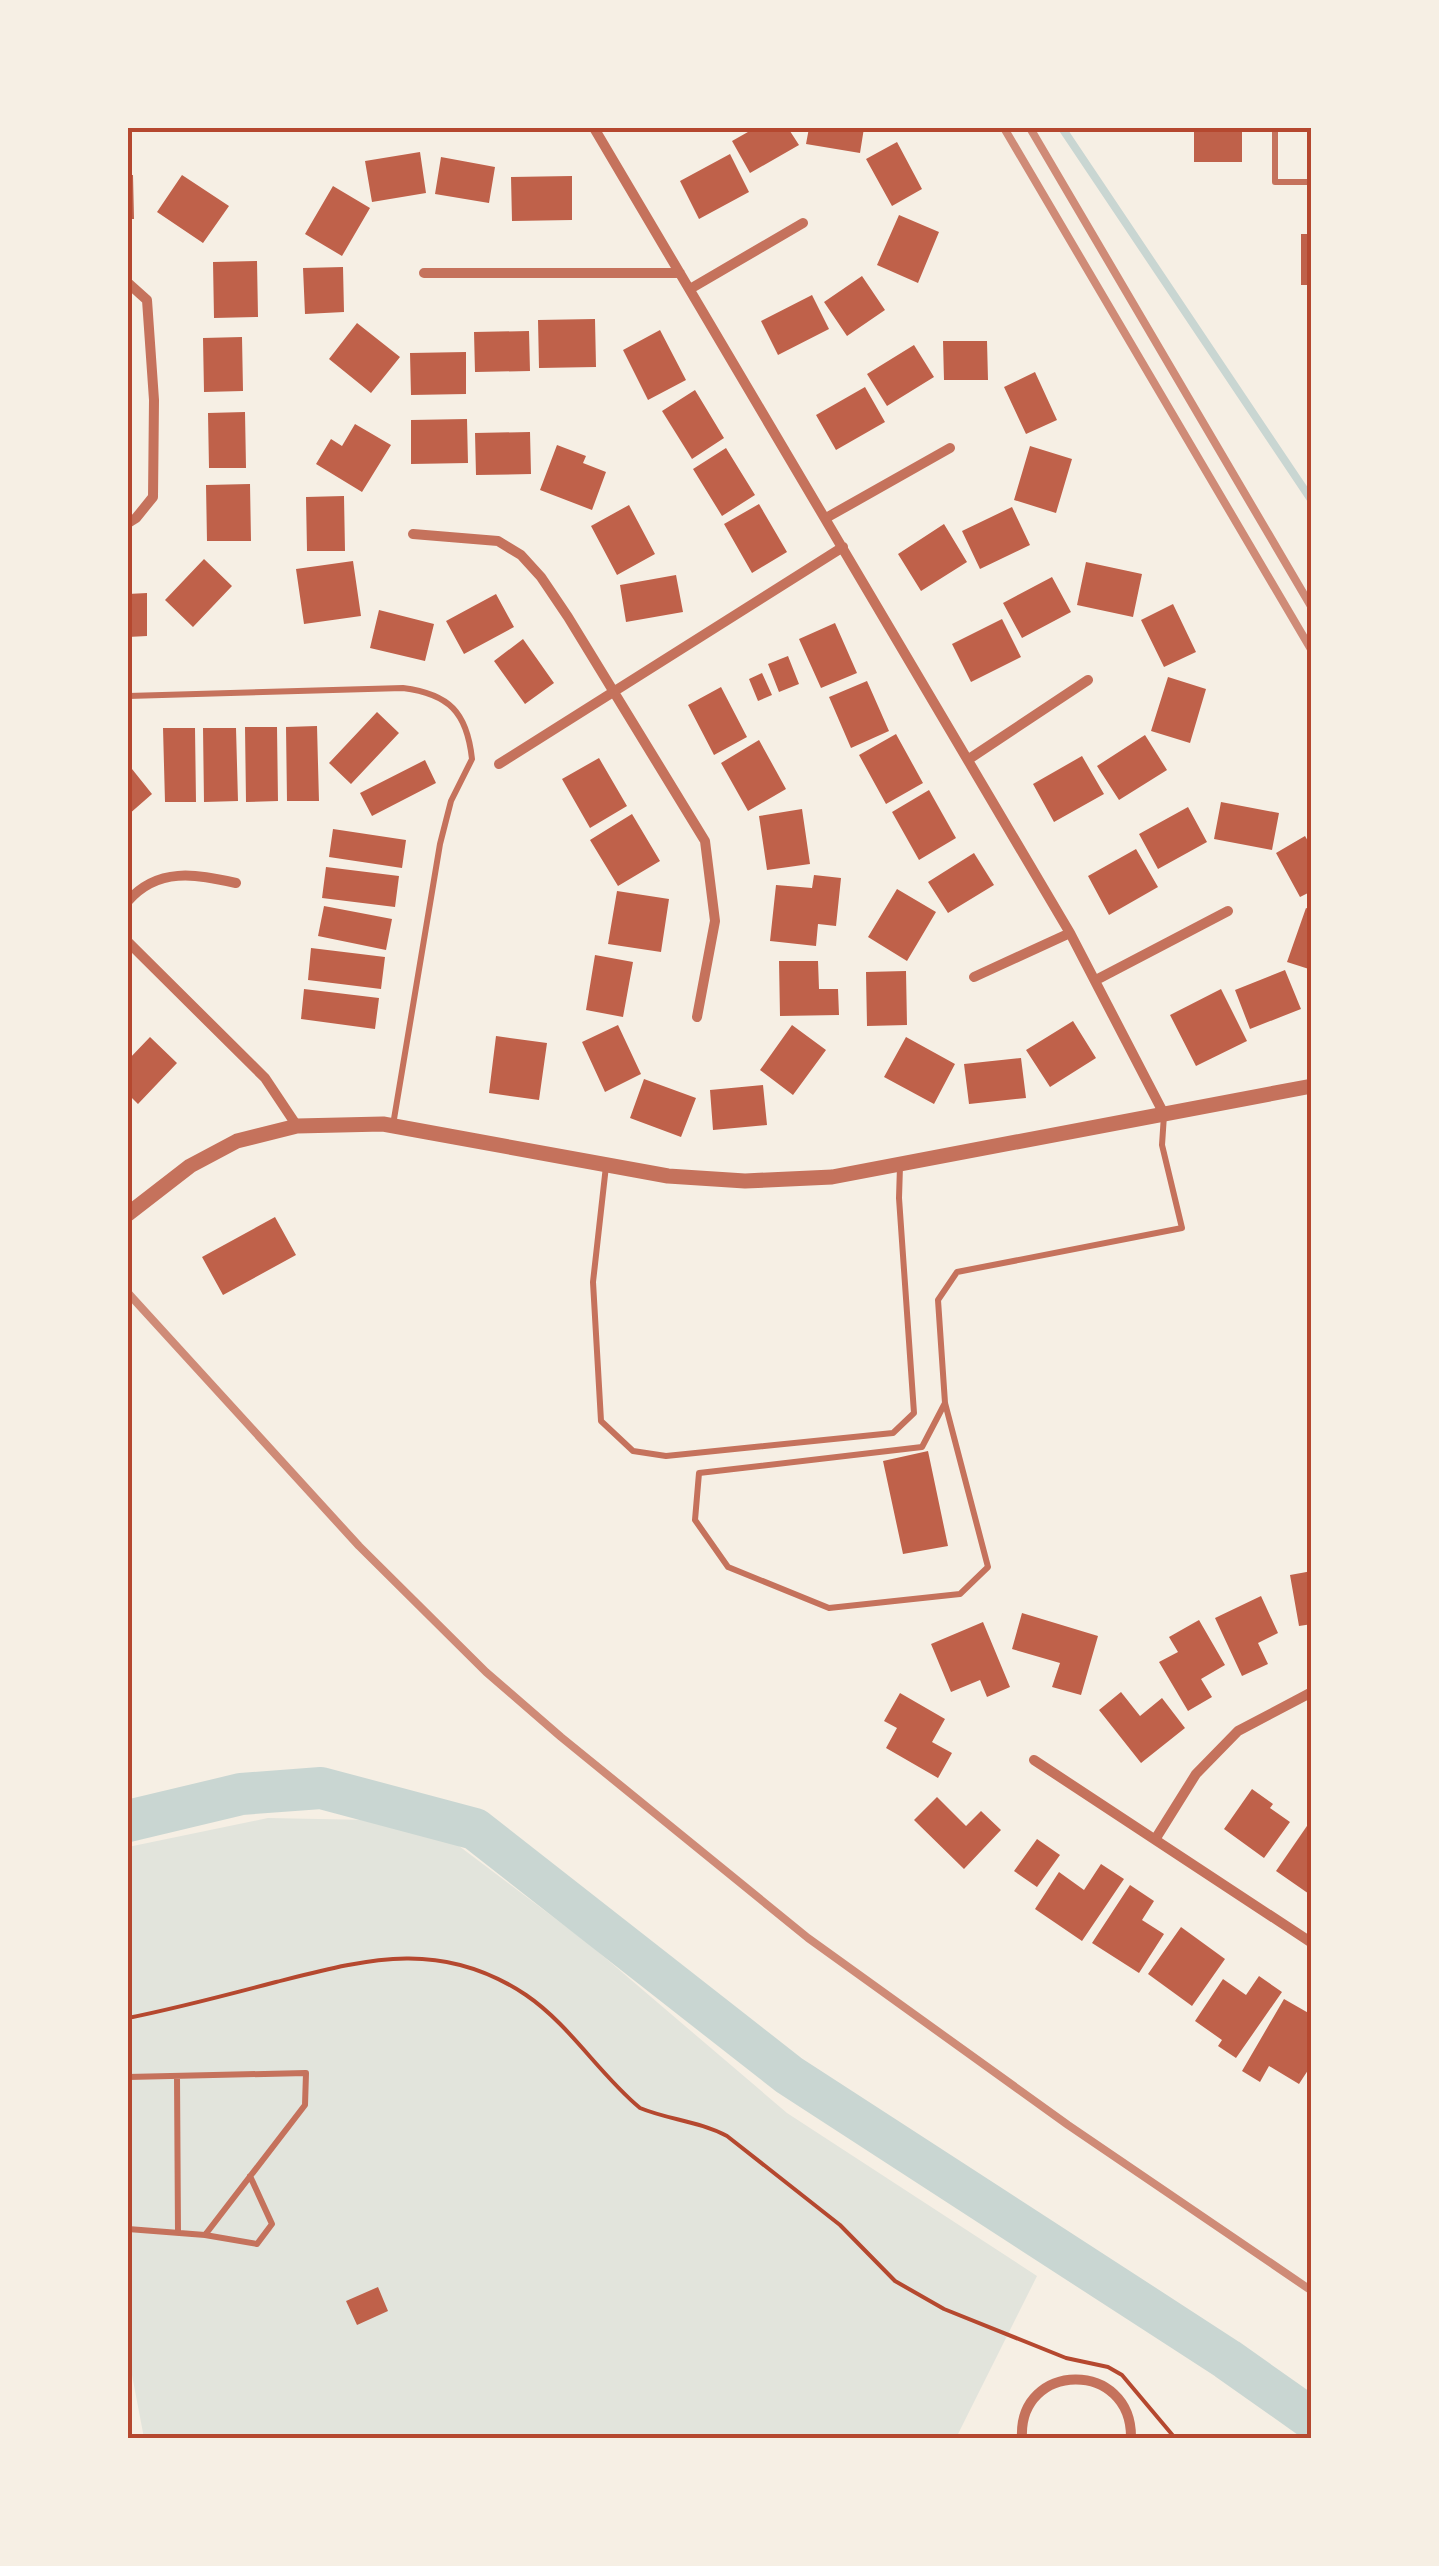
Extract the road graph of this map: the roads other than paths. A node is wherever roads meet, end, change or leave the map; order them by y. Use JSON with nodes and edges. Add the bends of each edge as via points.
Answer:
{"nodes":[{"id":1,"x":594,"y":128,"type":"edge"},
{"id":2,"x":1274,"y":128,"type":"edge"},
{"id":3,"x":1312,"y":182,"type":"edge"},
{"id":4,"x":803,"y":223,"type":"dead end"},
{"id":5,"x":680,"y":273,"type":"junction"},
{"id":6,"x":424,"y":274,"type":"dead end"},
{"id":7,"x":128,"y":282,"type":"edge"},
{"id":8,"x":690,"y":288,"type":"junction"},
{"id":9,"x":950,"y":448,"type":"dead end"},
{"id":10,"x":826,"y":518,"type":"junction"},
{"id":11,"x":128,"y":523,"type":"edge"},
{"id":12,"x":412,"y":534,"type":"dead end"},
{"id":13,"x":843,"y":547,"type":"junction"},
{"id":14,"x":1088,"y":680,"type":"dead end"},
{"id":15,"x":612,"y":691,"type":"junction"},
{"id":16,"x":128,"y":696,"type":"edge"},
{"id":17,"x":969,"y":758,"type":"junction"},
{"id":18,"x":500,"y":764,"type":"dead end"},
{"id":19,"x":236,"y":884,"type":"dead end"},
{"id":20,"x":128,"y":901,"type":"edge"},
{"id":21,"x":1228,"y":911,"type":"dead end"},
{"id":22,"x":1070,"y":933,"type":"junction"},
{"id":23,"x":128,"y":942,"type":"edge"},
{"id":24,"x":974,"y":977,"type":"dead end"},
{"id":25,"x":1096,"y":980,"type":"junction"},
{"id":26,"x":697,"y":1017,"type":"dead end"},
{"id":27,"x":1312,"y":1086,"type":"edge"},
{"id":28,"x":1164,"y":1114,"type":"junction"},
{"id":29,"x":297,"y":1126,"type":"junction"},
{"id":30,"x":392,"y":1126,"type":"junction"},
{"id":31,"x":900,"y":1164,"type":"junction"},
{"id":32,"x":606,"y":1165,"type":"junction"},
{"id":33,"x":128,"y":1214,"type":"edge"},
{"id":34,"x":945,"y":1403,"type":"junction"},
{"id":35,"x":1312,"y":1692,"type":"edge"},
{"id":36,"x":1034,"y":1760,"type":"dead end"},
{"id":37,"x":1156,"y":1838,"type":"junction"},
{"id":38,"x":1312,"y":1944,"type":"edge"},
{"id":39,"x":177,"y":2076,"type":"junction"},
{"id":40,"x":128,"y":2078,"type":"edge"},
{"id":41,"x":250,"y":2176,"type":"junction"},
{"id":42,"x":128,"y":2229,"type":"edge"},
{"id":43,"x":178,"y":2233,"type":"junction"},
{"id":44,"x":205,"y":2236,"type":"junction"},
{"id":45,"x":1022,"y":2438,"type":"edge"},
{"id":46,"x":1131,"y":2438,"type":"edge"}],
"edges":[{"from":1,"to":5,"type":"street"},
{"from":2,"to":3,"type":"lane","via":[[1276,182]]},
{"from":4,"to":8,"type":"street"},
{"from":5,"to":6,"type":"street"},
{"from":5,"to":8,"type":"street"},
{"from":7,"to":11,"type":"street","via":[[146,300],[154,400],[153,497]]},
{"from":8,"to":10,"type":"street"},
{"from":9,"to":10,"type":"street"},
{"from":10,"to":13,"type":"street"},
{"from":12,"to":15,"type":"street","via":[[498,541],[521,555]]},
{"from":13,"to":15,"type":"street"},
{"from":13,"to":17,"type":"street"},
{"from":14,"to":17,"type":"street"},
{"from":15,"to":18,"type":"street"},
{"from":15,"to":26,"type":"street","via":[[705,841],[715,921]]},
{"from":16,"to":30,"type":"lane","via":[[403,688],[449,702],[463,721],[472,759],[440,844]]},
{"from":17,"to":22,"type":"street"},
{"from":19,"to":20,"type":"street","via":[[190,873],[142,885]]},
{"from":21,"to":25,"type":"street"},
{"from":22,"to":24,"type":"street"},
{"from":22,"to":25,"type":"street"},
{"from":23,"to":29,"type":"street","via":[[265,1078]]},
{"from":25,"to":28,"type":"street"},
{"from":27,"to":28,"type":"street"},
{"from":28,"to":31,"type":"street"},
{"from":28,"to":34,"type":"lane","via":[[1162,1145],[1182,1228],[957,1272],[938,1300]]},
{"from":29,"to":30,"type":"street"},
{"from":29,"to":33,"type":"street","via":[[238,1142],[190,1166]]},
{"from":30,"to":32,"type":"street"},
{"from":31,"to":32,"type":"street","via":[[745,1181]]},
{"from":31,"to":32,"type":"lane","via":[[914,1413],[893,1434],[666,1456],[633,1451],[601,1421],[592,1282]]},
{"from":34,"to":34,"type":"lane","via":[[988,1566],[960,1594],[829,1608],[728,1566],[695,1520],[699,1474],[922,1447]]},
{"from":35,"to":37,"type":"street","via":[[1238,1731],[1196,1774]]},
{"from":36,"to":37,"type":"street"},
{"from":37,"to":38,"type":"street"},
{"from":39,"to":40,"type":"lane"},
{"from":39,"to":41,"type":"lane","via":[[306,2073],[305,2105]]},
{"from":39,"to":43,"type":"lane"},
{"from":41,"to":44,"type":"lane"},
{"from":41,"to":44,"type":"lane","via":[[272,2224],[257,2244]]},
{"from":42,"to":43,"type":"lane"},
{"from":43,"to":44,"type":"lane"},
{"from":45,"to":46,"type":"street","via":[[1026,2412],[1038,2394],[1078,2378],[1116,2395],[1128,2414]]}]}
